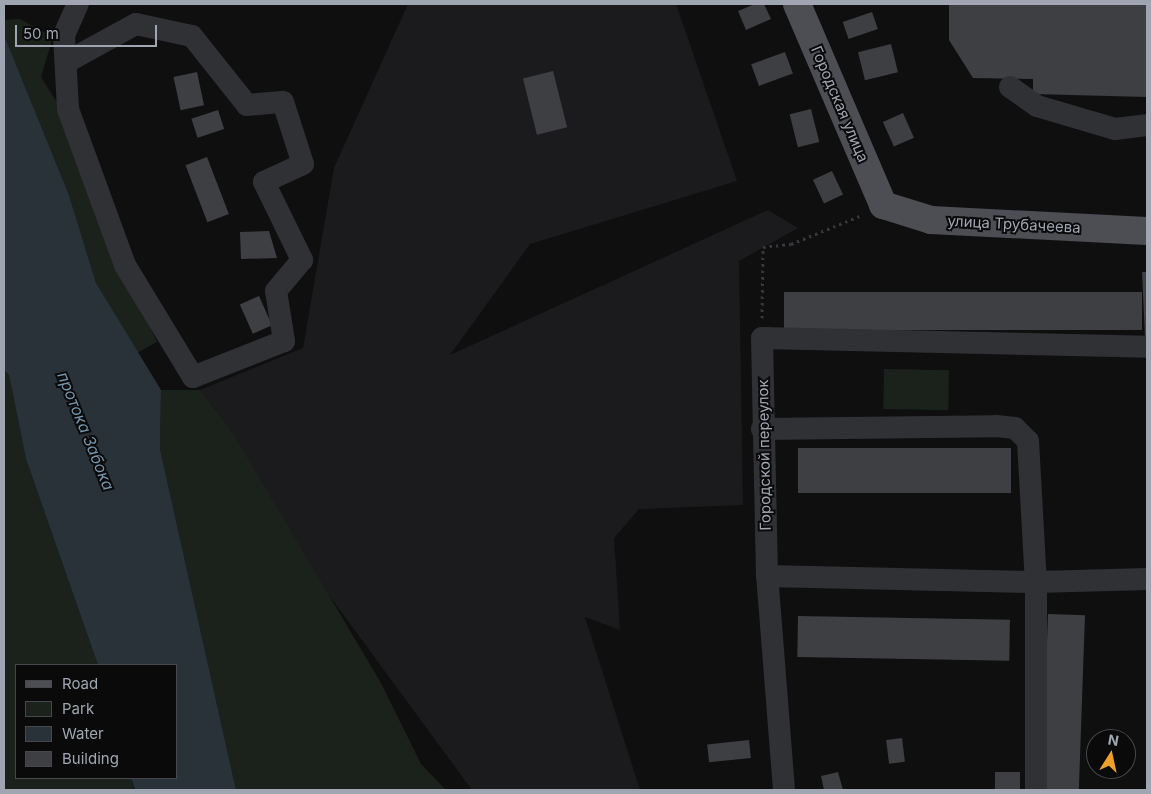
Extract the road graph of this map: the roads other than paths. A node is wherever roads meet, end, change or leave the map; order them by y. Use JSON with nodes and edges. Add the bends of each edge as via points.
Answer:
{"nodes":[{"id":1,"x":78,"y":4,"type":"edge"},
{"id":2,"x":797,"y":4,"type":"edge"},
{"id":3,"x":72,"y":59,"type":"dead end"},
{"id":4,"x":1010,"y":87,"type":"dead end"},
{"id":5,"x":1147,"y":125,"type":"edge"},
{"id":6,"x":883,"y":205,"type":"joint"},
{"id":7,"x":1145,"y":231,"type":"edge"},
{"id":8,"x":1147,"y":347,"type":"edge"},
{"id":9,"x":762,"y":429,"type":"junction"},
{"id":10,"x":767,"y":576,"type":"junction"},
{"id":11,"x":1147,"y":579,"type":"edge"},
{"id":12,"x":1036,"y":582,"type":"junction"},
{"id":13,"x":784,"y":790,"type":"edge"},
{"id":14,"x":1036,"y":790,"type":"edge"}],
"edges":[{"from":1,"to":3,"type":"street","via":[[64,35],[68,109],[125,265],[188,369],[193,376],[284,341],[276,290],[302,260],[264,182],[303,164],[283,102],[247,105],[192,36],[136,24]]},
{"from":2,"to":6,"type":"main road","name":"Городская улица"},
{"from":4,"to":5,"type":"street","via":[[1037,106],[1115,129]]},
{"from":6,"to":7,"type":"main road","name":"улица Трубачеева","via":[[931,220]]},
{"from":8,"to":9,"type":"street","name":"Городской переулок","via":[[762,338]]},
{"from":9,"to":10,"type":"street","name":"Городской переулок"},
{"from":9,"to":12,"type":"street","via":[[1015,428],[1028,441]]},
{"from":10,"to":12,"type":"street"},
{"from":10,"to":13,"type":"street","name":"Городской переулок"},
{"from":11,"to":12,"type":"street"},
{"from":12,"to":14,"type":"street"}]}
